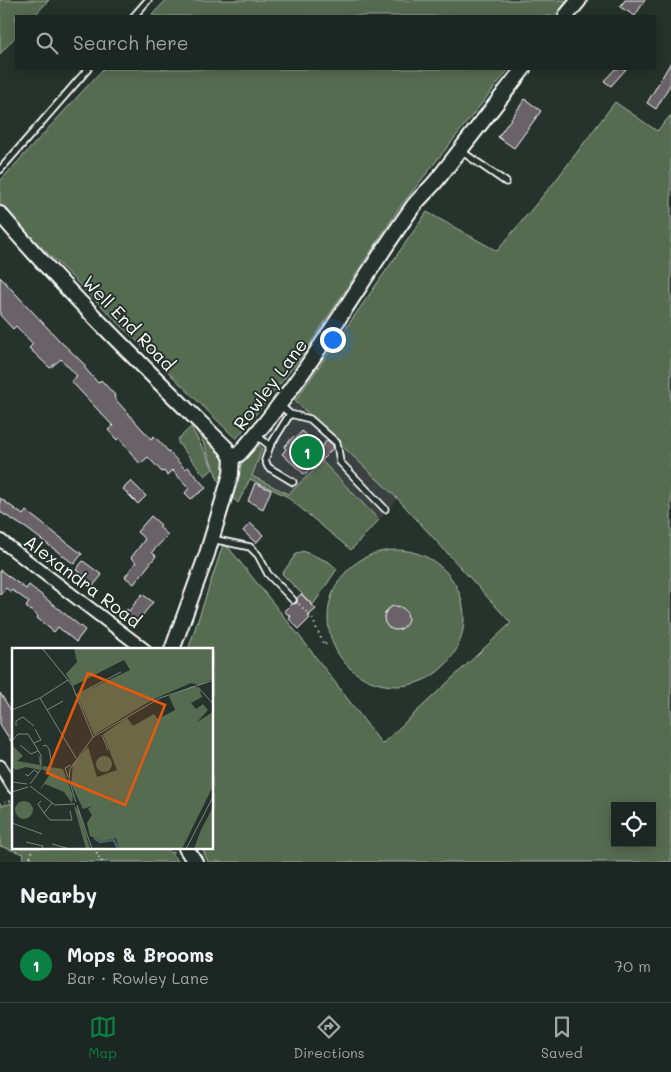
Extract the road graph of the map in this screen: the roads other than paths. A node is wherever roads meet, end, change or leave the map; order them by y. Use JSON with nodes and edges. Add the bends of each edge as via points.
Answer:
{"nodes":[{"id":1,"x":148,"y":0,"type":"edge"},
{"id":2,"x":579,"y":0,"type":"edge"},
{"id":3,"x":135,"y":15,"type":"edge"},
{"id":4,"x":567,"y":15,"type":"edge"},
{"id":5,"x":87,"y":70,"type":"edge"},
{"id":6,"x":522,"y":70,"type":"edge"},
{"id":7,"x":460,"y":149,"type":"junction"},
{"id":8,"x":0,"y":170,"type":"edge"},
{"id":9,"x":506,"y":182,"type":"dead end"},
{"id":10,"x":0,"y":214,"type":"edge"},
{"id":11,"x":285,"y":410,"type":"junction"},
{"id":12,"x":256,"y":435,"type":"junction"},
{"id":13,"x":270,"y":446,"type":"junction"},
{"id":14,"x":232,"y":458,"type":"junction"},
{"id":15,"x":294,"y":482,"type":"dead end"},
{"id":16,"x":385,"y":508,"type":"dead end"},
{"id":17,"x":212,"y":539,"type":"junction"},
{"id":18,"x":0,"y":540,"type":"edge"},
{"id":19,"x":293,"y":600,"type":"road end"},
{"id":20,"x":142,"y":648,"type":"edge"},
{"id":21,"x":173,"y":648,"type":"edge"},
{"id":22,"x":2,"y":772,"type":"edge"},
{"id":23,"x":12,"y":785,"type":"edge"},
{"id":24,"x":187,"y":850,"type":"edge"},
{"id":25,"x":195,"y":862,"type":"edge"}],
"edges":[{"from":1,"to":3,"type":"lane"},
{"from":2,"to":4,"type":"street"},
{"from":5,"to":8,"type":"lane"},
{"from":6,"to":7,"type":"street","name":"Rowley Lane"},
{"from":7,"to":9,"type":"lane"},
{"from":7,"to":11,"type":"street","name":"Rowley Lane","via":[[414,206],[359,286]]},
{"from":10,"to":14,"type":"street","name":"Well End Road","via":[[147,370],[226,448]]},
{"from":11,"to":12,"type":"street","name":"Rowley Lane"},
{"from":11,"to":13,"type":"lane"},
{"from":11,"to":16,"type":"lane","via":[[310,419],[337,443],[340,462]]},
{"from":12,"to":13,"type":"lane"},
{"from":12,"to":14,"type":"street","name":"Rowley Lane"},
{"from":13,"to":15,"type":"lane","via":[[265,460],[268,467]]},
{"from":14,"to":17,"type":"street","via":[[231,474]]},
{"from":17,"to":19,"type":"lane","via":[[250,547],[268,574]]},
{"from":17,"to":21,"type":"street"},
{"from":18,"to":20,"type":"street","name":"Alexandra Road"},
{"from":22,"to":23,"type":"street"},
{"from":24,"to":25,"type":"street"}]}
